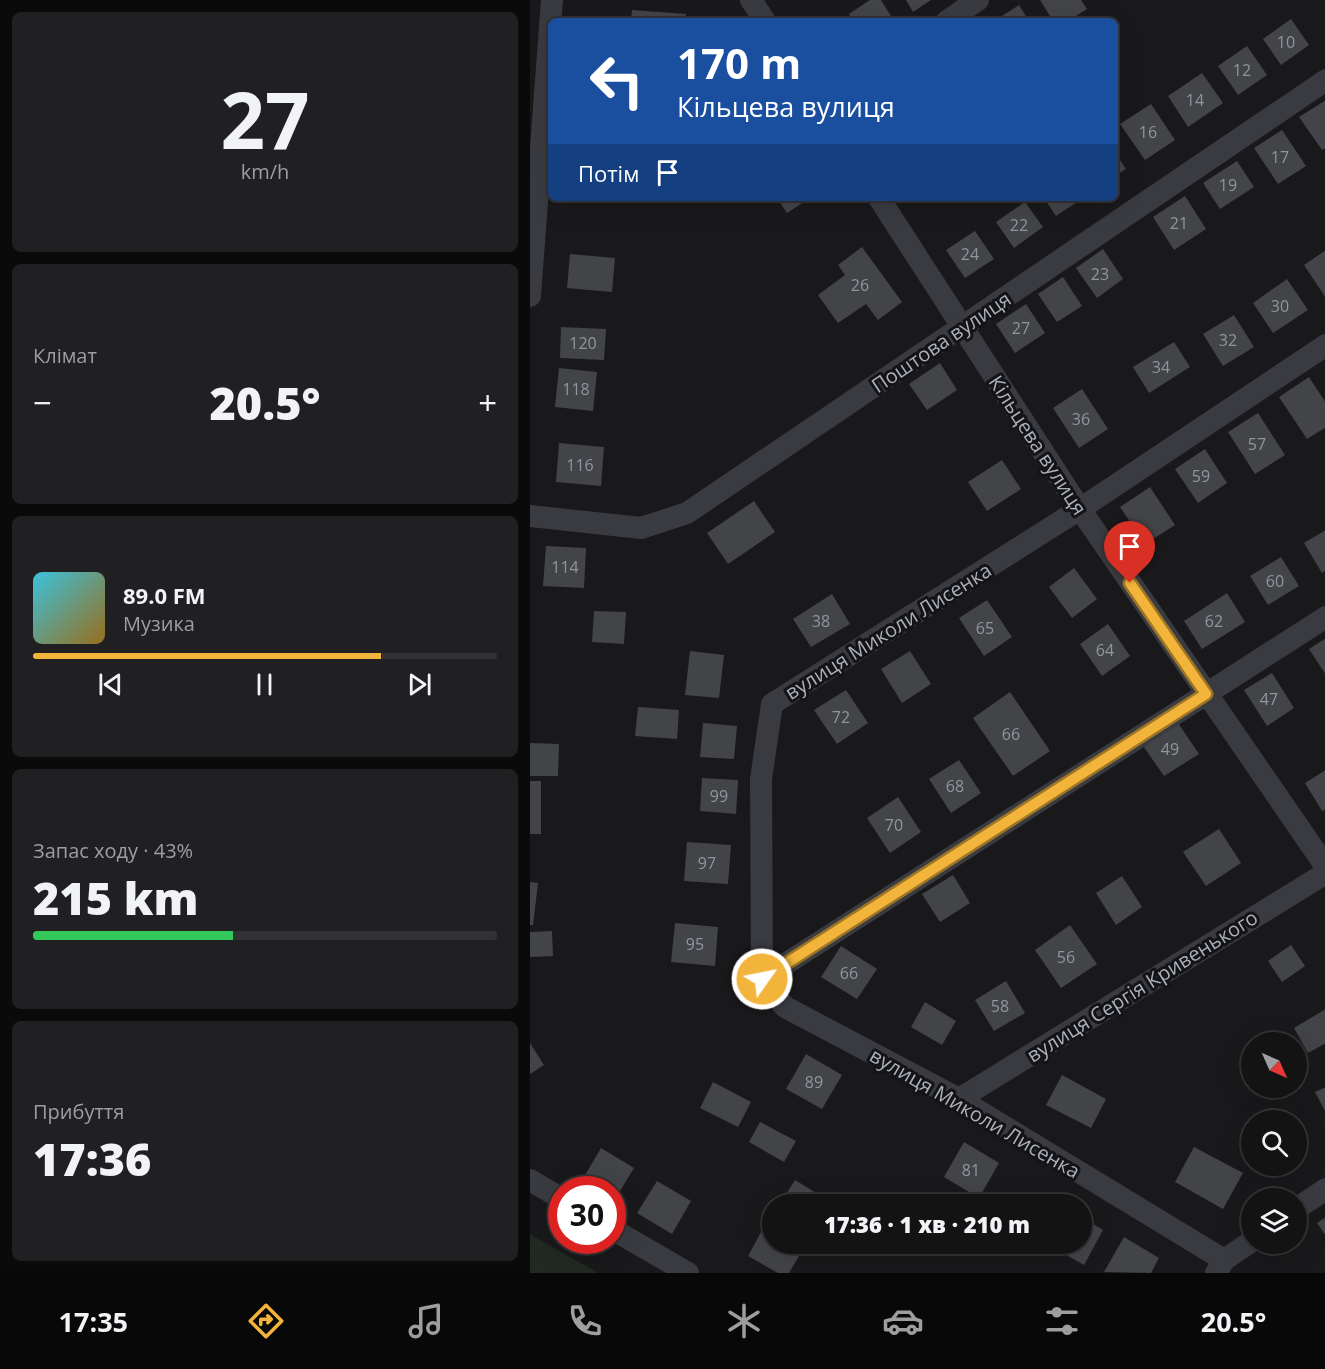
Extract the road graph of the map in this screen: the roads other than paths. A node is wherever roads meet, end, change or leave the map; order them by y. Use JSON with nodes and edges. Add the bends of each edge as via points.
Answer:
{"nodes":[{"id":1,"x":552,"y":0,"type":"edge"},
{"id":2,"x":751,"y":0,"type":"edge"},
{"id":3,"x":978,"y":0,"type":"edge"},
{"id":4,"x":551,"y":18,"type":"edge"},
{"id":5,"x":763,"y":18,"type":"edge"},
{"id":6,"x":951,"y":18,"type":"edge"},
{"id":7,"x":548,"y":54,"type":"edge"},
{"id":8,"x":1325,"y":80,"type":"edge"},
{"id":9,"x":881,"y":201,"type":"edge"},
{"id":10,"x":530,"y":296,"type":"edge"},
{"id":11,"x":962,"y":328,"type":"junction"},
{"id":12,"x":1325,"y":345,"type":"edge"},
{"id":13,"x":1080,"y":509,"type":"junction"},
{"id":14,"x":530,"y":516,"type":"edge"},
{"id":15,"x":1325,"y":617,"type":"edge"},
{"id":16,"x":1206,"y":694,"type":"junction"},
{"id":17,"x":1325,"y":867,"type":"edge"},
{"id":18,"x":1325,"y":873,"type":"edge"},
{"id":19,"x":762,"y":979,"type":"junction"},
{"id":20,"x":959,"y":1099,"type":"junction"},
{"id":21,"x":530,"y":1180,"type":"edge"},
{"id":22,"x":1325,"y":1189,"type":"edge"},
{"id":23,"x":548,"y":1191,"type":"edge"},
{"id":24,"x":1307,"y":1201,"type":"edge"},
{"id":25,"x":626,"y":1237,"type":"edge"},
{"id":26,"x":1241,"y":1250,"type":"edge"},
{"id":27,"x":1220,"y":1267,"type":"edge"},
{"id":28,"x":688,"y":1273,"type":"edge"}],
"edges":[{"from":1,"to":4,"type":"street"},
{"from":2,"to":5,"type":"street"},
{"from":3,"to":6,"type":"street"},
{"from":7,"to":10,"type":"street"},
{"from":8,"to":11,"type":"street","name":"Поштова вулиця"},
{"from":9,"to":11,"type":"street","name":"Кільцева вулиця"},
{"from":11,"to":13,"type":"street","name":"Кільцева вулиця"},
{"from":11,"to":14,"type":"street","name":"Поштова вулиця","via":[[687,513],[641,528]]},
{"from":12,"to":13,"type":"street","name":"вулиця Миколи Лисенка"},
{"from":13,"to":16,"type":"street","name":"Кільцева вулиця"},
{"from":13,"to":19,"type":"street","name":"вулиця Миколи Лисенка","via":[[772,704],[761,779]]},
{"from":15,"to":16,"type":"street"},
{"from":16,"to":17,"type":"street","name":"Кільцева вулиця"},
{"from":16,"to":19,"type":"street"},
{"from":18,"to":20,"type":"street","name":"вулиця Сергія Кривенького"},
{"from":19,"to":20,"type":"street","name":"вулиця Миколи Лисенка","via":[[785,1007]]},
{"from":20,"to":27,"type":"street","name":"вулиця Миколи Лисенка"},
{"from":21,"to":23,"type":"street"},
{"from":22,"to":24,"type":"street"},
{"from":25,"to":28,"type":"street"},
{"from":26,"to":27,"type":"street"}]}
